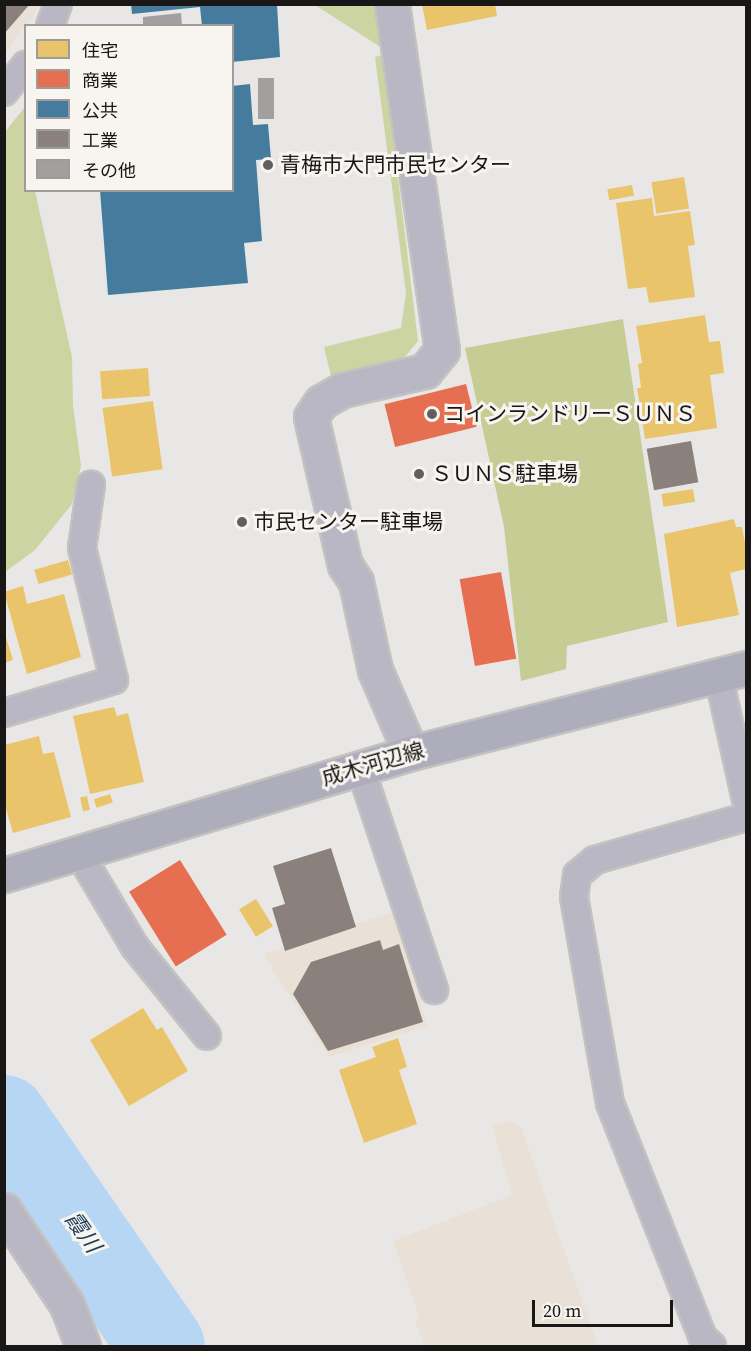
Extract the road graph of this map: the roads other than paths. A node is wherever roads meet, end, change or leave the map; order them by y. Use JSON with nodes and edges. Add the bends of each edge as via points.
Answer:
{"nodes":[{"id":1,"x":58,"y":4,"type":"edge"},
{"id":2,"x":392,"y":4,"type":"edge"},
{"id":3,"x":51,"y":24,"type":"edge"},
{"id":4,"x":24,"y":67,"type":"edge"},
{"id":5,"x":4,"y":92,"type":"edge"},
{"id":6,"x":91,"y":485,"type":"dead end"},
{"id":7,"x":732,"y":671,"type":"edge"},
{"id":8,"x":4,"y":714,"type":"edge"},
{"id":9,"x":411,"y":753,"type":"junction"},
{"id":10,"x":360,"y":767,"type":"junction"},
{"id":11,"x":747,"y":799,"type":"edge"},
{"id":12,"x":747,"y":817,"type":"edge"},
{"id":13,"x":79,"y":853,"type":"junction"},
{"id":14,"x":4,"y":875,"type":"edge"},
{"id":15,"x":434,"y":990,"type":"dead end"},
{"id":16,"x":207,"y":1036,"type":"dead end"},
{"id":17,"x":4,"y":1210,"type":"edge"},
{"id":18,"x":79,"y":1345,"type":"edge"},
{"id":19,"x":712,"y":1347,"type":"edge"}],
"edges":[{"from":1,"to":3,"type":"lane"},
{"from":2,"to":9,"type":"street","via":[[442,350],[424,371],[342,390],[321,402],[311,417],[345,565],[356,582],[375,670]]},
{"from":4,"to":5,"type":"lane"},
{"from":6,"to":8,"type":"lane","via":[[82,548],[114,680]]},
{"from":7,"to":9,"type":"main road","name":"成木河辺線"},
{"from":7,"to":11,"type":"lane"},
{"from":9,"to":10,"type":"main road","name":"成木河辺線"},
{"from":10,"to":13,"type":"main road","name":"成木河辺線"},
{"from":10,"to":15,"type":"lane"},
{"from":12,"to":19,"type":"lane","via":[[595,860],[577,875],[574,897],[610,1103],[703,1338]]},
{"from":13,"to":14,"type":"main road","name":"成木河辺線"},
{"from":13,"to":16,"type":"lane","via":[[147,964]]},
{"from":17,"to":18,"type":"street","via":[[67,1305]]}]}
